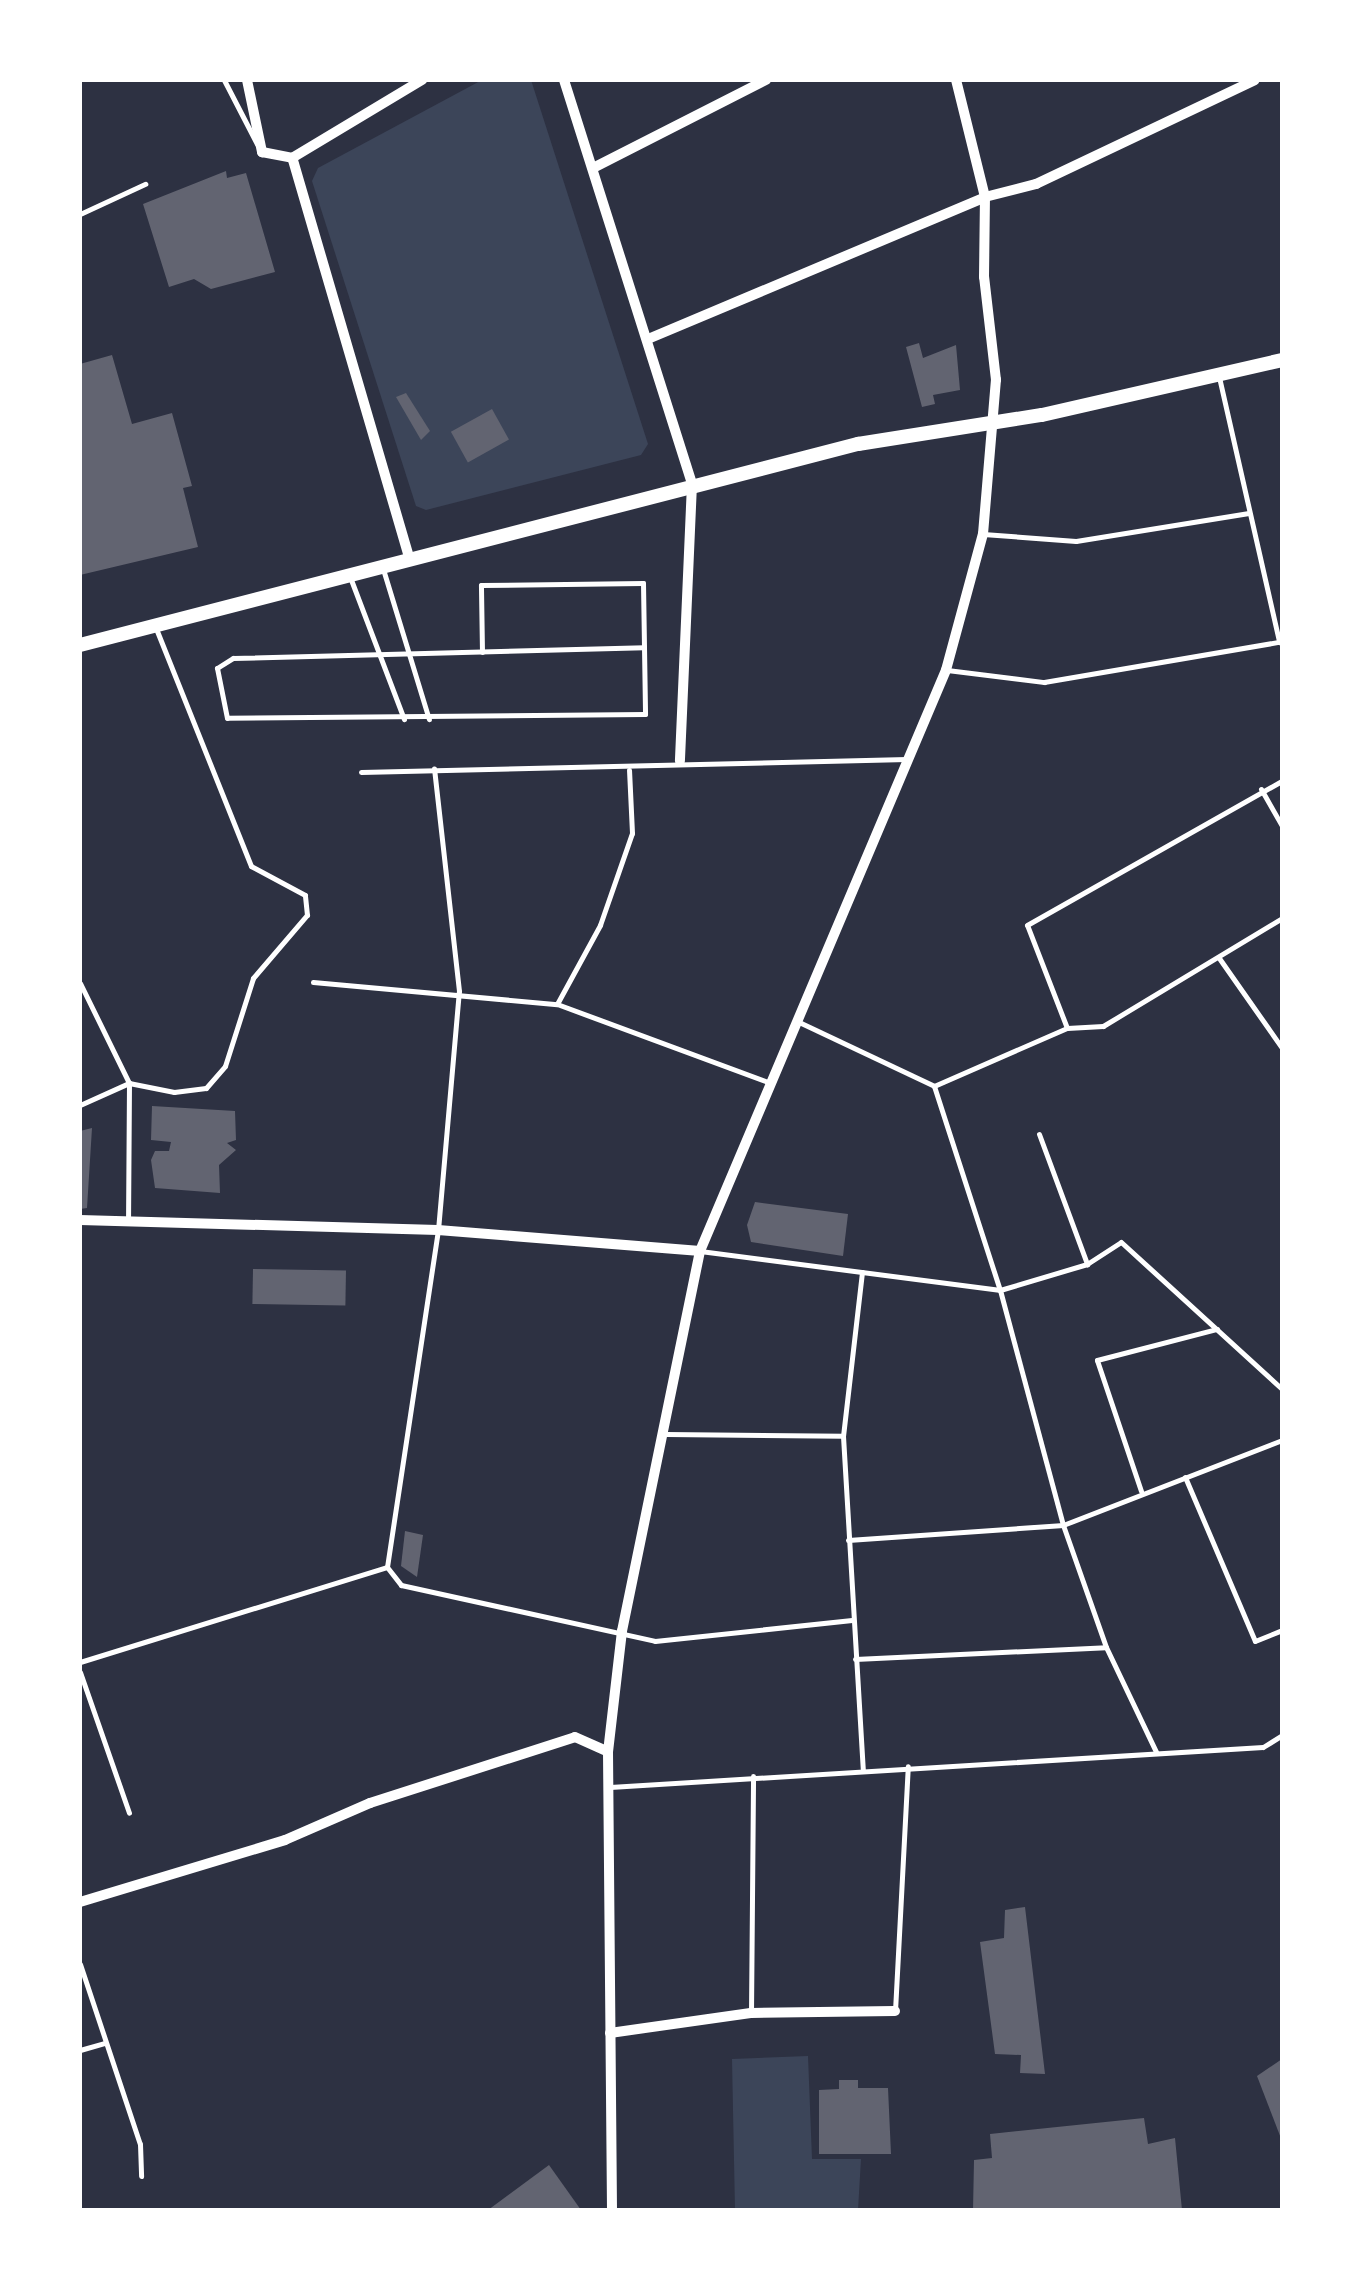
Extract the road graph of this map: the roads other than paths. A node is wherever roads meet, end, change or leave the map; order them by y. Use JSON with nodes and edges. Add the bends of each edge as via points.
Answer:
{"nodes":[{"id":1,"x":224,"y":80,"type":"edge"},
{"id":2,"x":247,"y":80,"type":"edge"},
{"id":3,"x":422,"y":80,"type":"edge"},
{"id":4,"x":564,"y":80,"type":"edge"},
{"id":5,"x":766,"y":80,"type":"edge"},
{"id":6,"x":956,"y":80,"type":"edge"},
{"id":7,"x":1256,"y":80,"type":"edge"},
{"id":8,"x":262,"y":152,"type":"junction"},
{"id":9,"x":292,"y":158,"type":"junction"},
{"id":10,"x":595,"y":167,"type":"junction"},
{"id":11,"x":145,"y":184,"type":"dead end"},
{"id":12,"x":985,"y":197,"type":"junction"},
{"id":13,"x":80,"y":214,"type":"edge"},
{"id":14,"x":648,"y":339,"type":"junction"},
{"id":15,"x":1282,"y":360,"type":"edge"},
{"id":16,"x":1219,"y":376,"type":"junction"},
{"id":17,"x":994,"y":423,"type":"junction"},
{"id":18,"x":692,"y":484,"type":"junction"},
{"id":19,"x":1249,"y":513,"type":"junction"},
{"id":20,"x":983,"y":534,"type":"junction"},
{"id":21,"x":409,"y":557,"type":"junction"},
{"id":22,"x":381,"y":565,"type":"junction"},
{"id":23,"x":349,"y":574,"type":"junction"},
{"id":24,"x":156,"y":627,"type":"junction"},
{"id":25,"x":1281,"y":642,"type":"edge"},
{"id":26,"x":80,"y":645,"type":"edge"},
{"id":27,"x":644,"y":647,"type":"junction"},
{"id":28,"x":482,"y":652,"type":"junction"},
{"id":29,"x":382,"y":654,"type":"junction"},
{"id":30,"x":411,"y":654,"type":"junction"},
{"id":31,"x":946,"y":670,"type":"junction"},
{"id":32,"x":404,"y":719,"type":"junction"},
{"id":33,"x":429,"y":719,"type":"junction"},
{"id":34,"x":910,"y":759,"type":"junction"},
{"id":35,"x":680,"y":762,"type":"junction"},
{"id":36,"x":434,"y":768,"type":"junction"},
{"id":37,"x":629,"y":770,"type":"junction"},
{"id":38,"x":362,"y":772,"type":"dead end"},
{"id":39,"x":1282,"y":781,"type":"edge"},
{"id":40,"x":1261,"y":789,"type":"junction"},
{"id":41,"x":1282,"y":826,"type":"edge"},
{"id":42,"x":1282,"y":918,"type":"edge"},
{"id":43,"x":1219,"y":958,"type":"junction"},
{"id":44,"x":313,"y":982,"type":"dead end"},
{"id":45,"x":80,"y":984,"type":"edge"},
{"id":46,"x":459,"y":990,"type":"junction"},
{"id":47,"x":557,"y":1004,"type":"junction"},
{"id":48,"x":802,"y":1023,"type":"junction"},
{"id":49,"x":1067,"y":1028,"type":"junction"},
{"id":50,"x":1282,"y":1048,"type":"edge"},
{"id":51,"x":129,"y":1083,"type":"junction"},
{"id":52,"x":773,"y":1084,"type":"junction"},
{"id":53,"x":934,"y":1086,"type":"junction"},
{"id":54,"x":80,"y":1105,"type":"edge"},
{"id":55,"x":1039,"y":1134,"type":"dead end"},
{"id":56,"x":80,"y":1220,"type":"edge"},
{"id":57,"x":128,"y":1221,"type":"junction"},
{"id":58,"x":438,"y":1230,"type":"junction"},
{"id":59,"x":700,"y":1251,"type":"junction"},
{"id":60,"x":1087,"y":1264,"type":"junction"},
{"id":61,"x":862,"y":1272,"type":"junction"},
{"id":62,"x":1000,"y":1290,"type":"junction"},
{"id":63,"x":1217,"y":1328,"type":"junction"},
{"id":64,"x":1282,"y":1389,"type":"edge"},
{"id":65,"x":666,"y":1434,"type":"junction"},
{"id":66,"x":842,"y":1436,"type":"junction"},
{"id":67,"x":1282,"y":1440,"type":"edge"},
{"id":68,"x":1185,"y":1476,"type":"junction"},
{"id":69,"x":1141,"y":1492,"type":"junction"},
{"id":70,"x":1063,"y":1525,"type":"junction"},
{"id":71,"x":848,"y":1540,"type":"junction"},
{"id":72,"x":388,"y":1566,"type":"junction"},
{"id":73,"x":852,"y":1620,"type":"junction"},
{"id":74,"x":1282,"y":1630,"type":"edge"},
{"id":75,"x":622,"y":1631,"type":"junction"},
{"id":76,"x":1106,"y":1647,"type":"junction"},
{"id":77,"x":855,"y":1659,"type":"junction"},
{"id":78,"x":80,"y":1662,"type":"edge"},
{"id":79,"x":80,"y":1672,"type":"edge"},
{"id":80,"x":1282,"y":1734,"type":"edge"},
{"id":81,"x":608,"y":1752,"type":"junction"},
{"id":82,"x":1156,"y":1752,"type":"junction"},
{"id":83,"x":908,"y":1766,"type":"junction"},
{"id":84,"x":863,"y":1770,"type":"junction"},
{"id":85,"x":754,"y":1776,"type":"junction"},
{"id":86,"x":607,"y":1787,"type":"junction"},
{"id":87,"x":129,"y":1813,"type":"dead end"},
{"id":88,"x":80,"y":1902,"type":"edge"},
{"id":89,"x":80,"y":1964,"type":"edge"},
{"id":90,"x":895,"y":2011,"type":"joint"},
{"id":91,"x":751,"y":2013,"type":"junction"},
{"id":92,"x":610,"y":2033,"type":"junction"},
{"id":93,"x":105,"y":2042,"type":"junction"},
{"id":94,"x":80,"y":2050,"type":"edge"},
{"id":95,"x":141,"y":2176,"type":"dead end"},
{"id":96,"x":612,"y":2210,"type":"edge"}],
"edges":[{"from":1,"to":8,"type":"lane"},
{"from":2,"to":8,"type":"street"},
{"from":3,"to":9,"type":"street"},
{"from":4,"to":10,"type":"street"},
{"from":5,"to":10,"type":"street"},
{"from":6,"to":12,"type":"street"},
{"from":7,"to":12,"type":"street","via":[[1036,184]]},
{"from":8,"to":9,"type":"street"},
{"from":9,"to":21,"type":"street"},
{"from":10,"to":14,"type":"street"},
{"from":11,"to":13,"type":"lane"},
{"from":12,"to":14,"type":"street"},
{"from":12,"to":17,"type":"street"},
{"from":14,"to":18,"type":"street"},
{"from":15,"to":16,"type":"street"},
{"from":16,"to":17,"type":"street"},
{"from":16,"to":19,"type":"lane"},
{"from":17,"to":18,"type":"street","via":[[858,444]]},
{"from":17,"to":20,"type":"street"},
{"from":18,"to":21,"type":"street"},
{"from":18,"to":35,"type":"street"},
{"from":19,"to":20,"type":"lane","via":[[1076,541]]},
{"from":19,"to":25,"type":"lane"},
{"from":20,"to":31,"type":"street"},
{"from":21,"to":22,"type":"street"},
{"from":22,"to":23,"type":"street"},
{"from":22,"to":30,"type":"lane"},
{"from":23,"to":24,"type":"street"},
{"from":23,"to":29,"type":"lane"},
{"from":24,"to":26,"type":"street"},
{"from":24,"to":51,"type":"lane","via":[[251,866],[305,895],[306,915],[254,978],[225,1066],[206,1088],[174,1092]]},
{"from":25,"to":31,"type":"lane","via":[[1044,682]]},
{"from":27,"to":28,"type":"lane"},
{"from":27,"to":28,"type":"lane","via":[[643,583],[481,584]]},
{"from":27,"to":33,"type":"lane","via":[[645,714]]},
{"from":28,"to":30,"type":"lane"},
{"from":29,"to":30,"type":"lane"},
{"from":29,"to":32,"type":"lane"},
{"from":29,"to":32,"type":"lane","via":[[224,660],[217,668],[227,718]]},
{"from":30,"to":33,"type":"lane"},
{"from":31,"to":34,"type":"street"},
{"from":32,"to":33,"type":"lane"},
{"from":34,"to":35,"type":"lane"},
{"from":34,"to":48,"type":"street"},
{"from":35,"to":37,"type":"lane"},
{"from":36,"to":37,"type":"lane"},
{"from":36,"to":38,"type":"lane"},
{"from":36,"to":46,"type":"lane"},
{"from":37,"to":47,"type":"lane","via":[[632,833],[600,925]]},
{"from":39,"to":40,"type":"lane"},
{"from":40,"to":41,"type":"lane"},
{"from":40,"to":49,"type":"lane","via":[[1027,925]]},
{"from":42,"to":43,"type":"lane"},
{"from":43,"to":49,"type":"lane","via":[[1104,1026]]},
{"from":43,"to":50,"type":"lane"},
{"from":44,"to":46,"type":"lane"},
{"from":45,"to":51,"type":"lane"},
{"from":46,"to":47,"type":"lane"},
{"from":46,"to":58,"type":"lane"},
{"from":47,"to":52,"type":"lane"},
{"from":48,"to":52,"type":"street"},
{"from":48,"to":53,"type":"lane"},
{"from":49,"to":53,"type":"lane"},
{"from":51,"to":54,"type":"lane"},
{"from":51,"to":57,"type":"lane"},
{"from":52,"to":59,"type":"street"},
{"from":53,"to":62,"type":"lane"},
{"from":55,"to":60,"type":"lane"},
{"from":56,"to":57,"type":"street"},
{"from":57,"to":58,"type":"street"},
{"from":58,"to":59,"type":"street"},
{"from":58,"to":72,"type":"lane"},
{"from":59,"to":61,"type":"lane"},
{"from":59,"to":65,"type":"street"},
{"from":60,"to":62,"type":"lane"},
{"from":60,"to":63,"type":"lane","via":[[1121,1242]]},
{"from":61,"to":62,"type":"lane"},
{"from":61,"to":66,"type":"lane"},
{"from":62,"to":70,"type":"lane"},
{"from":63,"to":64,"type":"lane"},
{"from":63,"to":69,"type":"lane","via":[[1097,1360]]},
{"from":65,"to":66,"type":"lane"},
{"from":65,"to":75,"type":"street"},
{"from":66,"to":71,"type":"lane"},
{"from":67,"to":68,"type":"lane"},
{"from":68,"to":69,"type":"lane"},
{"from":68,"to":74,"type":"lane","via":[[1255,1641]]},
{"from":69,"to":70,"type":"lane"},
{"from":70,"to":71,"type":"lane"},
{"from":70,"to":76,"type":"lane"},
{"from":71,"to":73,"type":"lane"},
{"from":72,"to":75,"type":"lane","via":[[401,1585]]},
{"from":72,"to":78,"type":"lane"},
{"from":73,"to":75,"type":"lane","via":[[656,1641]]},
{"from":73,"to":77,"type":"lane"},
{"from":75,"to":81,"type":"street"},
{"from":76,"to":77,"type":"lane"},
{"from":76,"to":82,"type":"lane"},
{"from":77,"to":84,"type":"lane"},
{"from":79,"to":87,"type":"lane"},
{"from":80,"to":82,"type":"lane","via":[[1264,1747]]},
{"from":81,"to":86,"type":"street"},
{"from":81,"to":88,"type":"street","via":[[575,1737],[370,1802],[285,1840]]},
{"from":82,"to":83,"type":"lane"},
{"from":83,"to":84,"type":"lane"},
{"from":83,"to":90,"type":"lane"},
{"from":84,"to":85,"type":"lane"},
{"from":85,"to":86,"type":"lane"},
{"from":85,"to":91,"type":"lane"},
{"from":86,"to":92,"type":"street"},
{"from":89,"to":93,"type":"lane"},
{"from":90,"to":91,"type":"street"},
{"from":91,"to":92,"type":"street"},
{"from":92,"to":96,"type":"street"},
{"from":93,"to":94,"type":"lane"},
{"from":93,"to":95,"type":"lane","via":[[140,2144]]}]}
